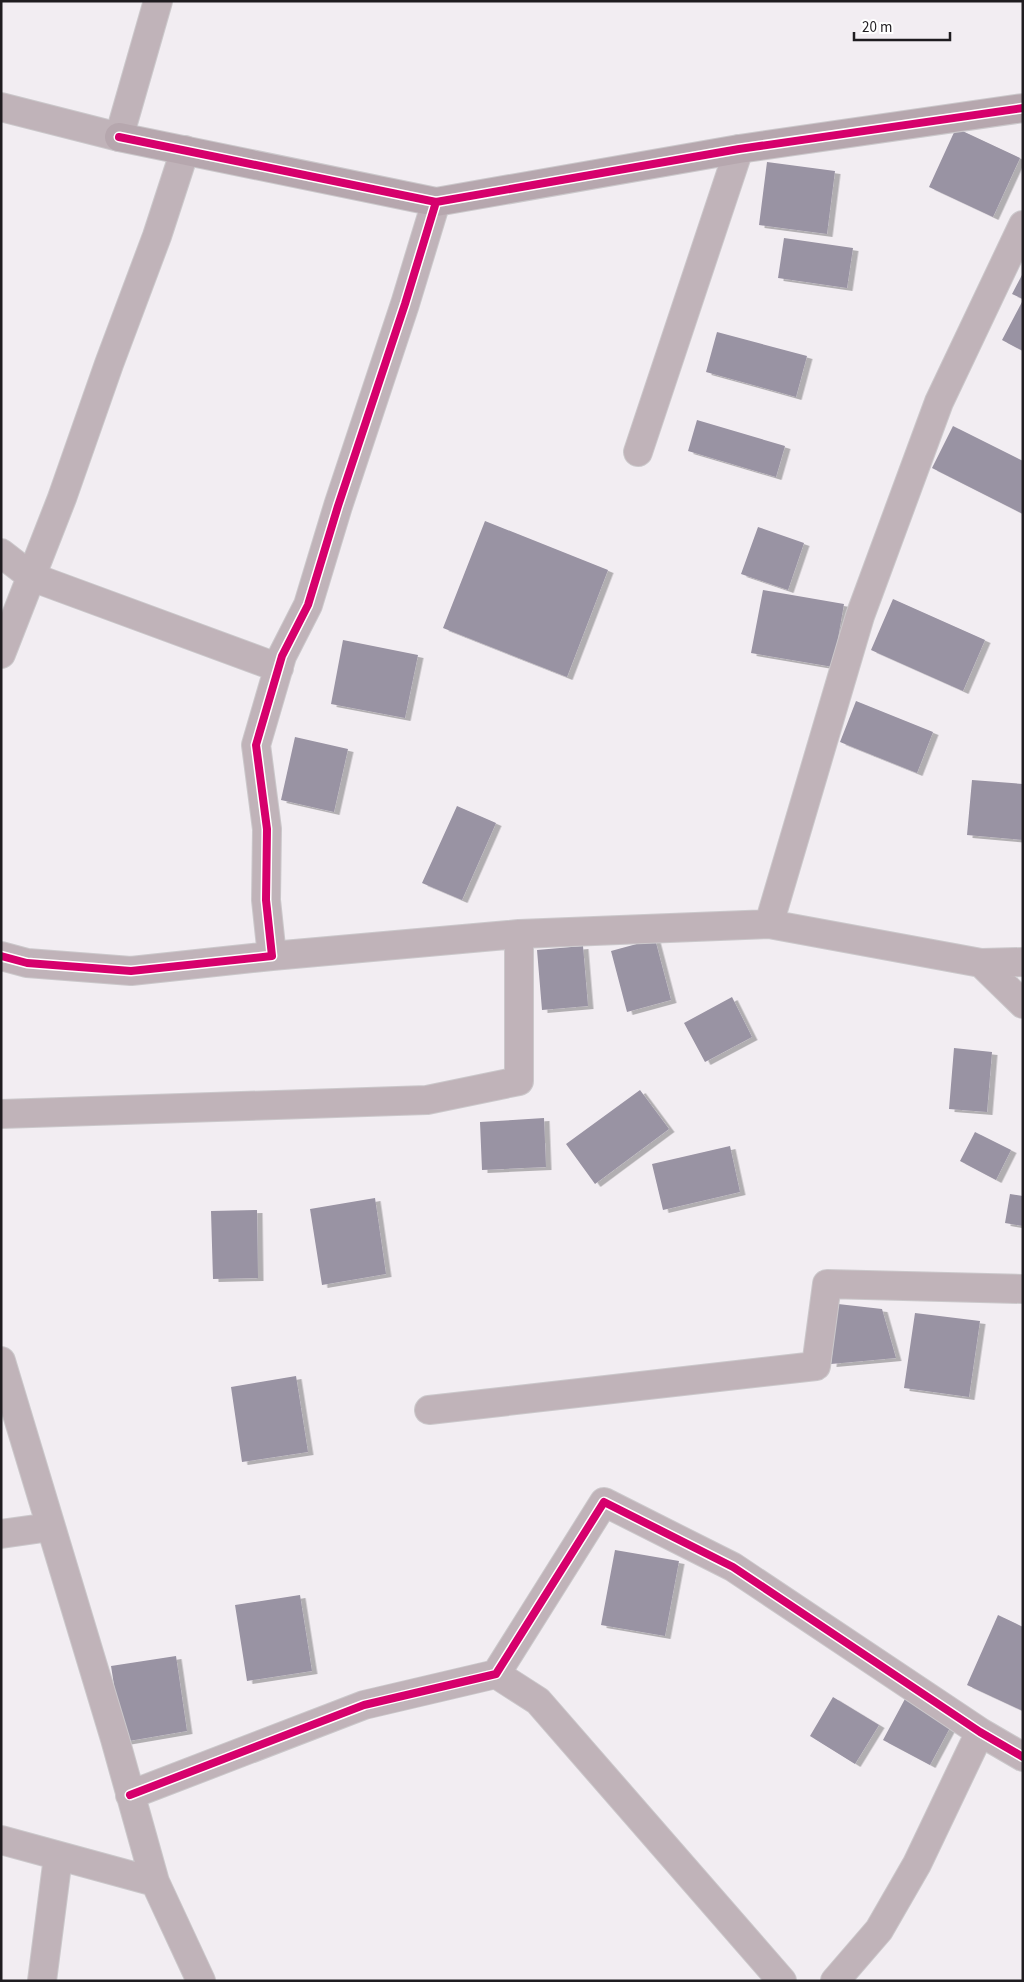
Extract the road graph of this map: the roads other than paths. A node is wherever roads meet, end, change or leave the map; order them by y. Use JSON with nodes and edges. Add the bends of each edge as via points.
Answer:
{"nodes":[{"id":1,"x":158,"y":1,"type":"edge"},
{"id":2,"x":1,"y":107,"type":"edge"},
{"id":3,"x":1023,"y":108,"type":"edge"},
{"id":4,"x":119,"y":137,"type":"junction"},
{"id":5,"x":739,"y":149,"type":"junction"},
{"id":6,"x":184,"y":150,"type":"junction"},
{"id":7,"x":436,"y":202,"type":"junction"},
{"id":8,"x":1023,"y":225,"type":"edge"},
{"id":9,"x":638,"y":452,"type":"dead end"},
{"id":10,"x":1,"y":553,"type":"edge"},
{"id":11,"x":32,"y":577,"type":"junction"},
{"id":12,"x":1,"y":654,"type":"edge"},
{"id":13,"x":278,"y":668,"type":"junction"},
{"id":14,"x":769,"y":924,"type":"junction"},
{"id":15,"x":519,"y":934,"type":"junction"},
{"id":16,"x":1,"y":956,"type":"edge"},
{"id":17,"x":272,"y":956,"type":"junction"},
{"id":18,"x":1023,"y":962,"type":"edge"},
{"id":19,"x":981,"y":963,"type":"junction"},
{"id":20,"x":1023,"y":1004,"type":"edge"},
{"id":21,"x":1,"y":1114,"type":"edge"},
{"id":22,"x":1023,"y":1289,"type":"edge"},
{"id":23,"x":1,"y":1361,"type":"edge"},
{"id":24,"x":429,"y":1410,"type":"dead end"},
{"id":25,"x":50,"y":1527,"type":"junction"},
{"id":26,"x":1,"y":1534,"type":"edge"},
{"id":27,"x":496,"y":1674,"type":"junction"},
{"id":28,"x":980,"y":1732,"type":"junction"},
{"id":29,"x":1023,"y":1758,"type":"edge"},
{"id":30,"x":130,"y":1796,"type":"junction"},
{"id":31,"x":1,"y":1840,"type":"edge"},
{"id":32,"x":58,"y":1857,"type":"junction"},
{"id":33,"x":155,"y":1882,"type":"junction"},
{"id":34,"x":42,"y":1981,"type":"edge"},
{"id":35,"x":201,"y":1981,"type":"edge"},
{"id":36,"x":782,"y":1981,"type":"edge"},
{"id":37,"x":835,"y":1981,"type":"edge"}],
"edges":[{"from":1,"to":4,"type":"street"},
{"from":2,"to":4,"type":"street"},
{"from":3,"to":5,"type":"street"},
{"from":4,"to":6,"type":"street"},
{"from":5,"to":7,"type":"street"},
{"from":5,"to":9,"type":"street"},
{"from":6,"to":7,"type":"street"},
{"from":6,"to":11,"type":"street","via":[[157,236]]},
{"from":7,"to":13,"type":"street","via":[[308,605]]},
{"from":8,"to":14,"type":"street","via":[[939,402],[860,616]]},
{"from":10,"to":11,"type":"street"},
{"from":11,"to":12,"type":"street"},
{"from":11,"to":13,"type":"street"},
{"from":13,"to":17,"type":"street","via":[[256,745],[267,829],[266,900]]},
{"from":14,"to":15,"type":"street"},
{"from":14,"to":19,"type":"street"},
{"from":15,"to":17,"type":"street"},
{"from":15,"to":21,"type":"street","via":[[519,1080],[427,1100]]},
{"from":16,"to":17,"type":"street","via":[[27,963],[131,971]]},
{"from":18,"to":19,"type":"street"},
{"from":19,"to":20,"type":"street"},
{"from":22,"to":24,"type":"street","via":[[827,1284],[816,1366]]},
{"from":23,"to":25,"type":"street"},
{"from":25,"to":26,"type":"street"},
{"from":25,"to":30,"type":"street"},
{"from":27,"to":28,"type":"street","via":[[604,1502],[734,1567]]},
{"from":27,"to":30,"type":"street","via":[[364,1704]]},
{"from":27,"to":36,"type":"street","via":[[538,1701]]},
{"from":28,"to":29,"type":"street"},
{"from":28,"to":37,"type":"street","via":[[917,1864],[879,1930]]},
{"from":30,"to":33,"type":"street"},
{"from":31,"to":32,"type":"street"},
{"from":32,"to":33,"type":"street"},
{"from":32,"to":34,"type":"street"},
{"from":33,"to":35,"type":"street"}]}
